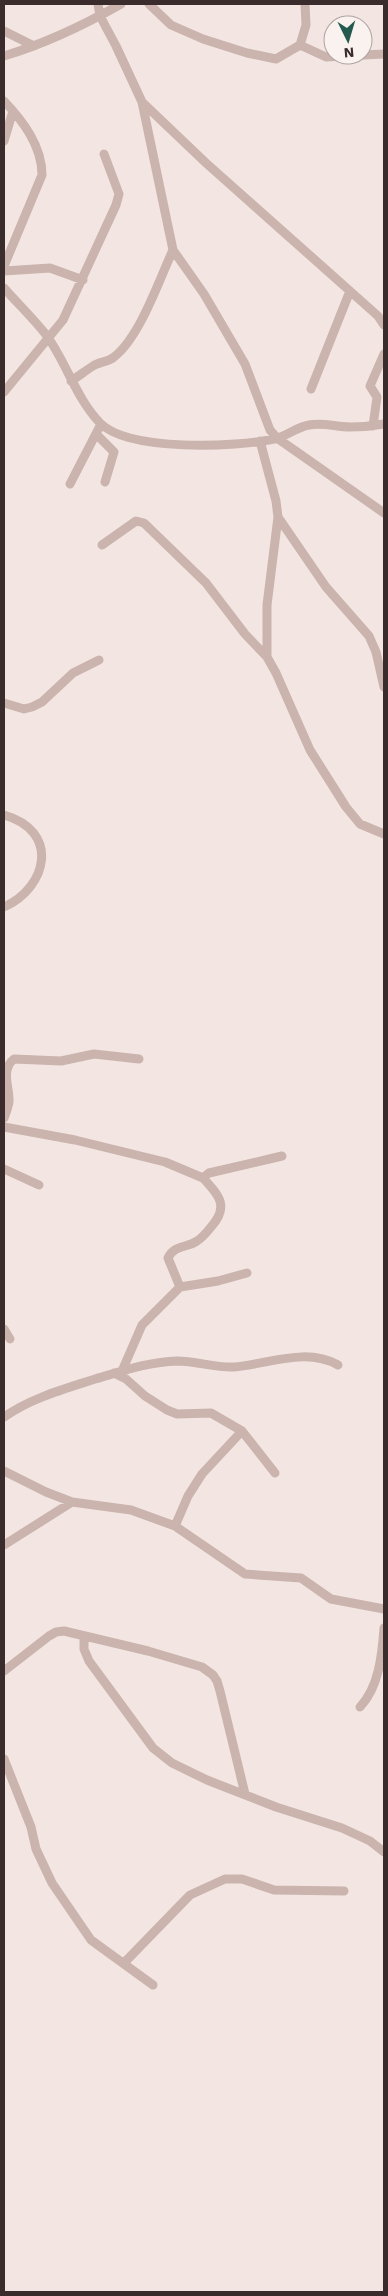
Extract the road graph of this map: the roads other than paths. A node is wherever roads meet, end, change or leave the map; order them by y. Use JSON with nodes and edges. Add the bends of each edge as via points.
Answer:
{"nodes":[{"id":1,"x":98,"y":4,"type":"edge"},
{"id":2,"x":121,"y":4,"type":"edge"},
{"id":3,"x":149,"y":4,"type":"edge"},
{"id":4,"x":305,"y":4,"type":"edge"},
{"id":5,"x":100,"y":16,"type":"junction"},
{"id":6,"x":4,"y":31,"type":"edge"},
{"id":7,"x":300,"y":45,"type":"junction"},
{"id":8,"x":34,"y":46,"type":"junction"},
{"id":9,"x":4,"y":56,"type":"edge"},
{"id":10,"x":323,"y":56,"type":"edge"},
{"id":11,"x":4,"y":101,"type":"edge"},
{"id":12,"x":142,"y":102,"type":"junction"},
{"id":13,"x":13,"y":111,"type":"junction"},
{"id":14,"x":4,"y":141,"type":"edge"},
{"id":15,"x":104,"y":154,"type":"dead end"},
{"id":16,"x":173,"y":250,"type":"junction"},
{"id":17,"x":4,"y":266,"type":"edge"},
{"id":18,"x":4,"y":272,"type":"edge"},
{"id":19,"x":83,"y":280,"type":"junction"},
{"id":20,"x":4,"y":288,"type":"edge"},
{"id":21,"x":350,"y":291,"type":"junction"},
{"id":22,"x":384,"y":325,"type":"edge"},
{"id":23,"x":47,"y":337,"type":"junction"},
{"id":24,"x":384,"y":354,"type":"edge"},
{"id":25,"x":71,"y":381,"type":"junction"},
{"id":26,"x":311,"y":388,"type":"dead end"},
{"id":27,"x":4,"y":392,"type":"edge"},
{"id":28,"x":101,"y":424,"type":"junction"},
{"id":29,"x":384,"y":424,"type":"edge"},
{"id":30,"x":373,"y":426,"type":"junction"},
{"id":31,"x":96,"y":434,"type":"junction"},
{"id":32,"x":277,"y":438,"type":"junction"},
{"id":33,"x":260,"y":441,"type":"junction"},
{"id":34,"x":105,"y":482,"type":"dead end"},
{"id":35,"x":70,"y":484,"type":"dead end"},
{"id":36,"x":384,"y":513,"type":"edge"},
{"id":37,"x":278,"y":517,"type":"junction"},
{"id":38,"x":102,"y":545,"type":"dead end"},
{"id":39,"x":267,"y":657,"type":"junction"},
{"id":40,"x":99,"y":660,"type":"dead end"},
{"id":41,"x":384,"y":687,"type":"edge"},
{"id":42,"x":4,"y":704,"type":"edge"},
{"id":43,"x":4,"y":815,"type":"edge"},
{"id":44,"x":384,"y":834,"type":"edge"},
{"id":45,"x":4,"y":907,"type":"edge"},
{"id":46,"x":139,"y":1059,"type":"dead end"},
{"id":47,"x":4,"y":1118,"type":"edge"},
{"id":48,"x":4,"y":1127,"type":"edge"},
{"id":49,"x":282,"y":1156,"type":"dead end"},
{"id":50,"x":4,"y":1169,"type":"edge"},
{"id":51,"x":203,"y":1178,"type":"junction"},
{"id":52,"x":39,"y":1185,"type":"dead end"},
{"id":53,"x":247,"y":1273,"type":"dead end"},
{"id":54,"x":180,"y":1287,"type":"junction"},
{"id":55,"x":4,"y":1330,"type":"edge"},
{"id":56,"x":10,"y":1339,"type":"dead end"},
{"id":57,"x":338,"y":1365,"type":"dead end"},
{"id":58,"x":118,"y":1372,"type":"junction"},
{"id":59,"x":4,"y":1417,"type":"edge"},
{"id":60,"x":242,"y":1431,"type":"junction"},
{"id":61,"x":4,"y":1471,"type":"edge"},
{"id":62,"x":275,"y":1473,"type":"dead end"},
{"id":63,"x":72,"y":1502,"type":"junction"},
{"id":64,"x":175,"y":1526,"type":"junction"},
{"id":65,"x":4,"y":1545,"type":"edge"},
{"id":66,"x":384,"y":1608,"type":"edge"},
{"id":67,"x":384,"y":1628,"type":"edge"},
{"id":68,"x":84,"y":1636,"type":"junction"},
{"id":69,"x":4,"y":1671,"type":"edge"},
{"id":70,"x":376,"y":1676,"type":"junction"},
{"id":71,"x":384,"y":1684,"type":"edge"},
{"id":72,"x":360,"y":1707,"type":"dead end"},
{"id":73,"x":4,"y":1759,"type":"edge"},
{"id":74,"x":245,"y":1794,"type":"junction"},
{"id":75,"x":383,"y":1850,"type":"edge"},
{"id":76,"x":344,"y":1891,"type":"dead end"},
{"id":77,"x":124,"y":1963,"type":"junction"},
{"id":78,"x":153,"y":1985,"type":"dead end"}],
"edges":[{"from":1,"to":5,"type":"street"},
{"from":2,"to":5,"type":"street"},
{"from":3,"to":7,"type":"street","via":[[171,25],[256,56],[276,59]]},
{"from":4,"to":7,"type":"street","via":[[306,25]]},
{"from":5,"to":8,"type":"street"},
{"from":5,"to":12,"type":"street"},
{"from":6,"to":8,"type":"street"},
{"from":7,"to":10,"type":"street"},
{"from":8,"to":9,"type":"street"},
{"from":11,"to":13,"type":"street"},
{"from":12,"to":16,"type":"street"},
{"from":12,"to":21,"type":"street"},
{"from":13,"to":14,"type":"street"},
{"from":13,"to":17,"type":"street","via":[[38,148],[42,175]]},
{"from":15,"to":19,"type":"street","via":[[119,194]]},
{"from":16,"to":25,"type":"street","via":[[140,322],[122,349],[114,358],[94,365]]},
{"from":16,"to":32,"type":"street","via":[[204,294],[245,364],[265,421]]},
{"from":18,"to":19,"type":"street","via":[[50,268]]},
{"from":19,"to":23,"type":"street","via":[[63,320]]},
{"from":20,"to":23,"type":"street"},
{"from":21,"to":22,"type":"street"},
{"from":21,"to":26,"type":"street"},
{"from":23,"to":25,"type":"street"},
{"from":23,"to":27,"type":"street"},
{"from":24,"to":30,"type":"street","via":[[370,386],[376,397]]},
{"from":25,"to":28,"type":"street"},
{"from":28,"to":31,"type":"street"},
{"from":28,"to":33,"type":"street","via":[[120,436],[153,441],[204,446]]},
{"from":29,"to":30,"type":"street"},
{"from":30,"to":32,"type":"street","via":[[307,425]]},
{"from":31,"to":34,"type":"street","via":[[114,452]]},
{"from":31,"to":35,"type":"street"},
{"from":32,"to":33,"type":"street"},
{"from":32,"to":36,"type":"street"},
{"from":33,"to":37,"type":"street"},
{"from":37,"to":39,"type":"street","via":[[267,605]]},
{"from":37,"to":41,"type":"street","via":[[326,587],[368,636],[376,652]]},
{"from":38,"to":39,"type":"street","via":[[136,521],[144,523],[206,583]]},
{"from":39,"to":44,"type":"street","via":[[310,750],[346,807],[360,824]]},
{"from":40,"to":42,"type":"street","via":[[73,673],[42,702],[32,707],[24,709]]},
{"from":43,"to":45,"type":"street","via":[[23,823],[42,848],[42,863],[33,880],[17,901]]},
{"from":46,"to":47,"type":"street","via":[[94,1054],[61,1061],[14,1059],[6,1076],[9,1101]]},
{"from":48,"to":51,"type":"street","via":[[165,1162]]},
{"from":49,"to":51,"type":"street","via":[[209,1173]]},
{"from":50,"to":52,"type":"street"},
{"from":51,"to":54,"type":"street","via":[[216,1192],[222,1206],[219,1218],[199,1240],[170,1253],[168,1258]]},
{"from":53,"to":54,"type":"street","via":[[218,1282]]},
{"from":54,"to":58,"type":"street","via":[[142,1325]]},
{"from":55,"to":56,"type":"street"},
{"from":57,"to":58,"type":"street","via":[[327,1359],[302,1356],[230,1367],[192,1361],[154,1362]]},
{"from":58,"to":59,"type":"street","via":[[28,1403]]},
{"from":58,"to":60,"type":"street","via":[[144,1396],[167,1410],[177,1414],[211,1414]]},
{"from":60,"to":62,"type":"street"},
{"from":60,"to":64,"type":"street","via":[[202,1474]]},
{"from":61,"to":63,"type":"street"},
{"from":63,"to":64,"type":"street","via":[[131,1510]]},
{"from":63,"to":65,"type":"street"},
{"from":64,"to":66,"type":"street","via":[[245,1574],[301,1578],[331,1599]]},
{"from":67,"to":70,"type":"street"},
{"from":68,"to":69,"type":"street","via":[[56,1632]]},
{"from":68,"to":74,"type":"street","via":[[84,1649],[89,1661],[153,1748],[207,1780]]},
{"from":68,"to":74,"type":"street","via":[[202,1667],[213,1675],[219,1686]]},
{"from":70,"to":71,"type":"street"},
{"from":70,"to":72,"type":"street","via":[[371,1694]]},
{"from":73,"to":77,"type":"street","via":[[31,1827],[36,1849],[52,1882],[91,1940]]},
{"from":74,"to":75,"type":"street","via":[[297,1815],[342,1828]]},
{"from":76,"to":77,"type":"street","via":[[274,1890],[242,1879],[225,1878],[190,1895]]},
{"from":77,"to":78,"type":"street"}]}
